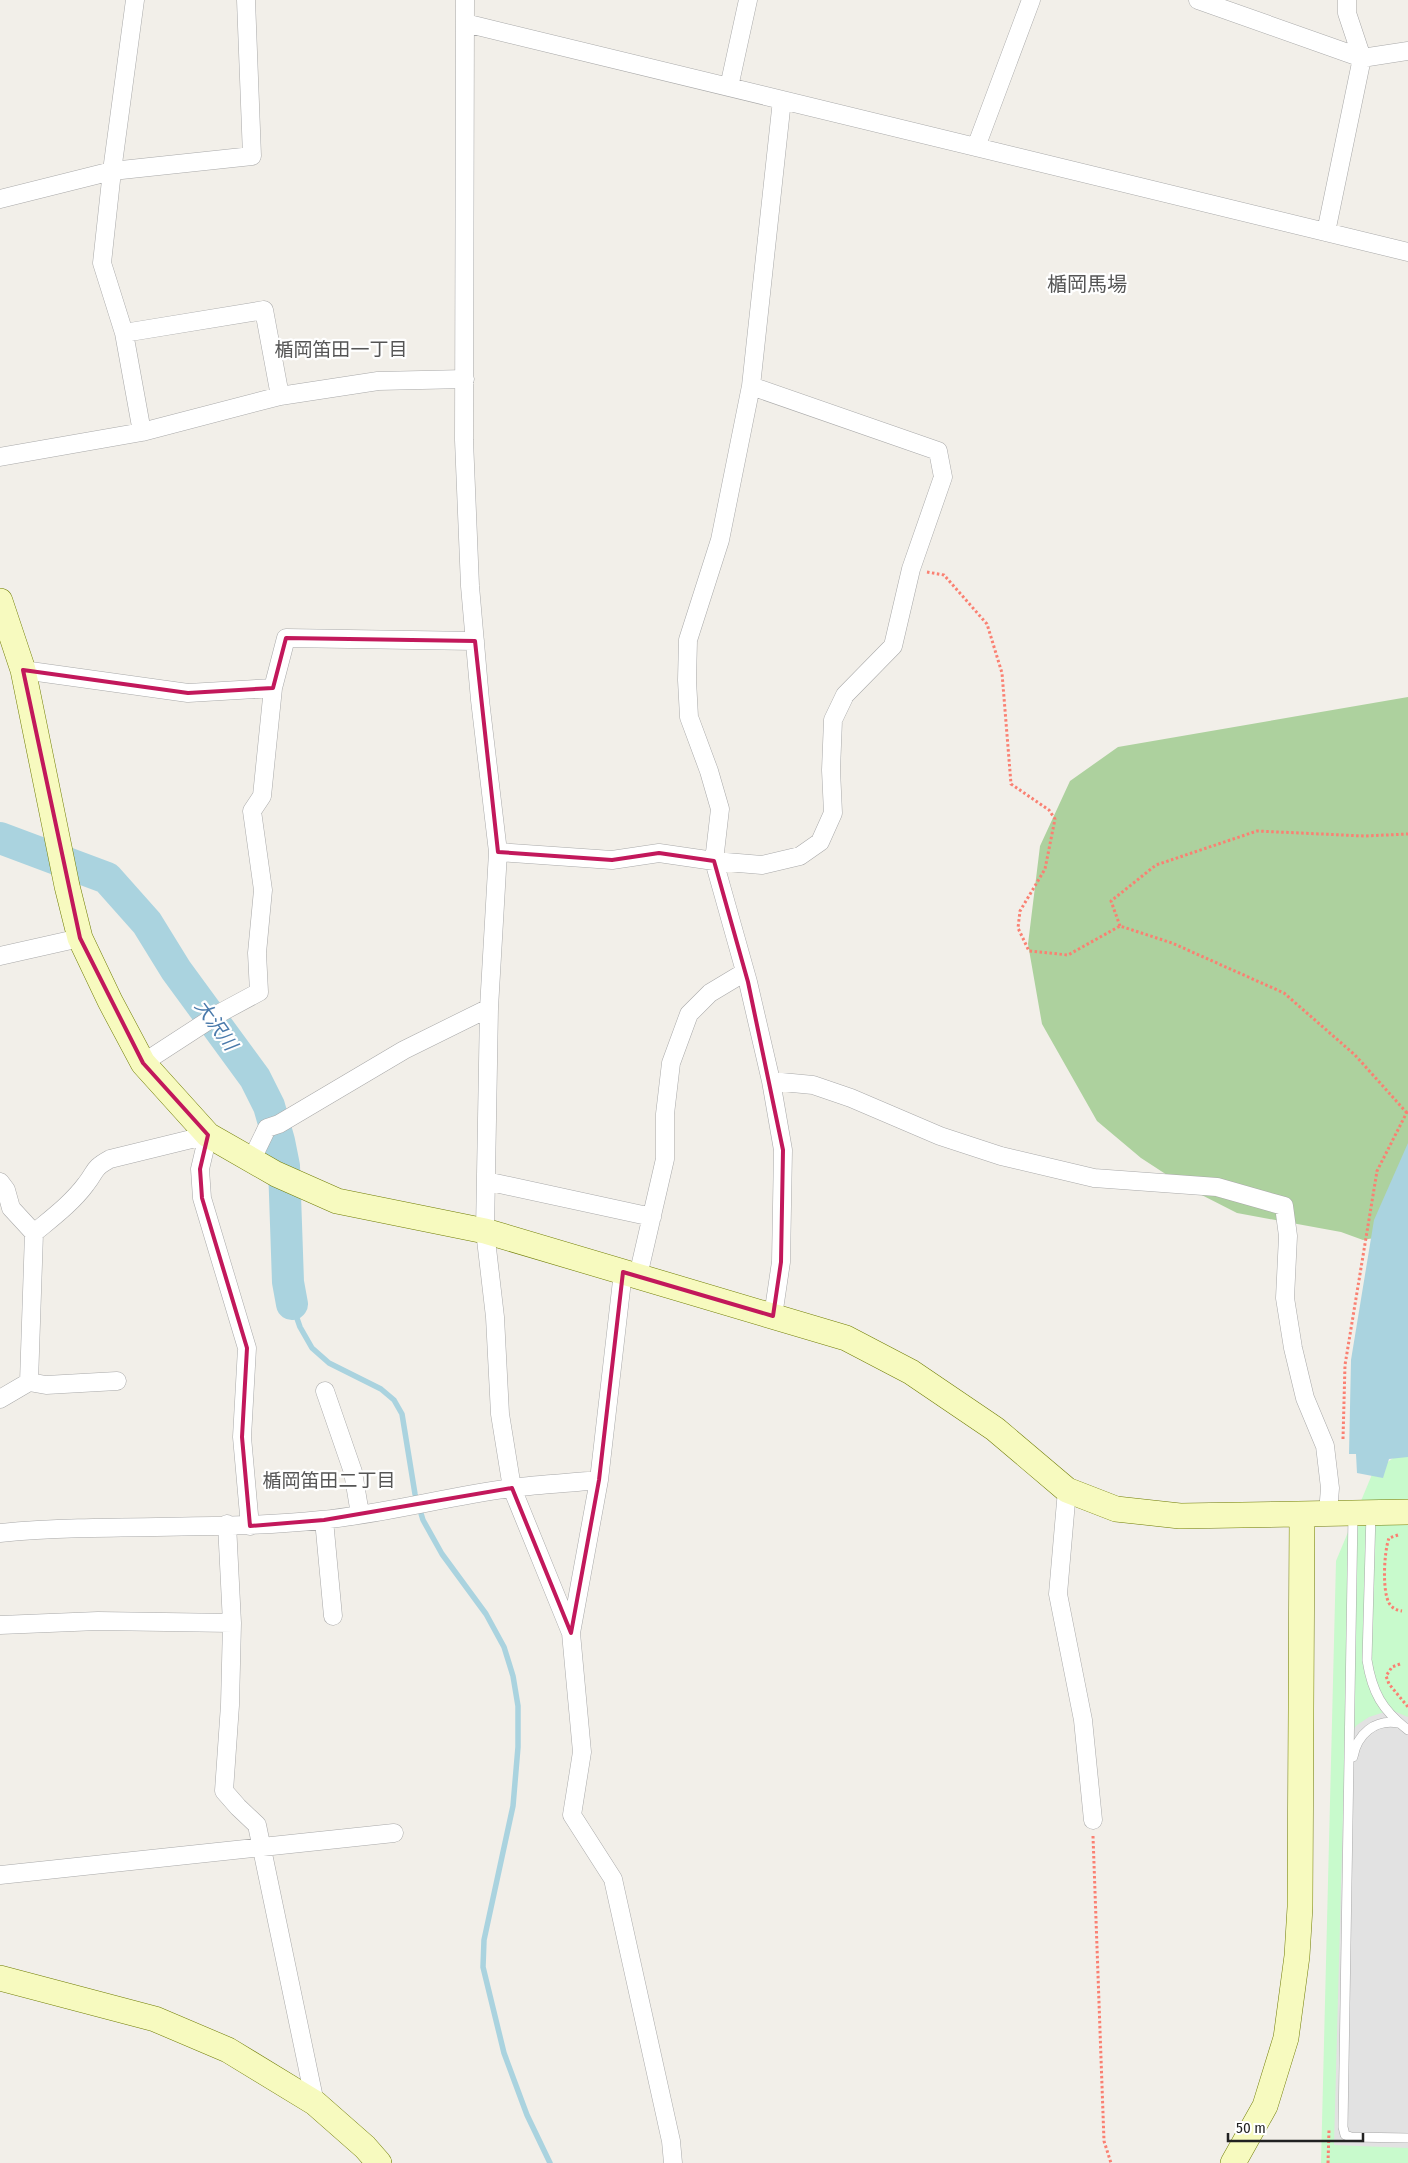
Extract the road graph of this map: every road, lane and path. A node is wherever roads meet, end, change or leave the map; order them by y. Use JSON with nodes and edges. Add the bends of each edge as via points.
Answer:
{"nodes":[{"id":1,"x":135,"y":0,"type":"edge"},
{"id":2,"x":246,"y":0,"type":"edge"},
{"id":3,"x":465,"y":0,"type":"edge"},
{"id":4,"x":748,"y":0,"type":"edge"},
{"id":5,"x":1031,"y":0,"type":"edge"},
{"id":6,"x":1198,"y":0,"type":"edge"},
{"id":7,"x":1347,"y":0,"type":"edge"},
{"id":8,"x":465,"y":23,"type":"junction"},
{"id":9,"x":1408,"y":51,"type":"edge"},
{"id":10,"x":1362,"y":58,"type":"junction"},
{"id":11,"x":729,"y":87,"type":"junction"},
{"id":12,"x":782,"y":100,"type":"junction"},
{"id":13,"x":976,"y":147,"type":"junction"},
{"id":14,"x":112,"y":171,"type":"junction"},
{"id":15,"x":0,"y":199,"type":"edge"},
{"id":16,"x":1326,"y":232,"type":"junction"},
{"id":17,"x":1408,"y":252,"type":"edge"},
{"id":18,"x":124,"y":334,"type":"junction"},
{"id":19,"x":465,"y":379,"type":"junction"},
{"id":20,"x":751,"y":386,"type":"junction"},
{"id":21,"x":280,"y":396,"type":"junction"},
{"id":22,"x":142,"y":432,"type":"junction"},
{"id":23,"x":0,"y":457,"type":"edge"},
{"id":24,"x":912,"y":569,"type":"junction"},
{"id":25,"x":0,"y":601,"type":"edge"},
{"id":26,"x":475,"y":641,"type":"junction"},
{"id":27,"x":23,"y":670,"type":"junction"},
{"id":28,"x":273,"y":688,"type":"junction"},
{"id":29,"x":1408,"y":834,"type":"edge"},
{"id":30,"x":498,"y":852,"type":"junction"},
{"id":31,"x":714,"y":861,"type":"junction"},
{"id":32,"x":1120,"y":926,"type":"junction"},
{"id":33,"x":80,"y":938,"type":"junction"},
{"id":34,"x":0,"y":956,"type":"edge"},
{"id":35,"x":744,"y":972,"type":"junction"},
{"id":36,"x":489,"y":1008,"type":"junction"},
{"id":37,"x":143,"y":1063,"type":"junction"},
{"id":38,"x":771,"y":1081,"type":"junction"},
{"id":39,"x":1407,"y":1111,"type":"edge"},
{"id":40,"x":208,"y":1135,"type":"junction"},
{"id":41,"x":252,"y":1159,"type":"junction"},
{"id":42,"x":486,"y":1181,"type":"junction"},
{"id":43,"x":0,"y":1182,"type":"edge"},
{"id":44,"x":652,"y":1217,"type":"junction"},
{"id":45,"x":485,"y":1231,"type":"junction"},
{"id":46,"x":34,"y":1233,"type":"junction"},
{"id":47,"x":630,"y":1274,"type":"junction"},
{"id":48,"x":773,"y":1316,"type":"junction"},
{"id":49,"x":117,"y":1381,"type":"dead end"},
{"id":50,"x":29,"y":1382,"type":"junction"},
{"id":51,"x":325,"y":1391,"type":"dead end"},
{"id":52,"x":0,"y":1399,"type":"edge"},
{"id":53,"x":1342,"y":1444,"type":"dead end"},
{"id":54,"x":599,"y":1480,"type":"junction"},
{"id":55,"x":512,"y":1488,"type":"junction"},
{"id":56,"x":1067,"y":1490,"type":"junction"},
{"id":57,"x":1328,"y":1513,"type":"junction"},
{"id":58,"x":1362,"y":1513,"type":"junction"},
{"id":59,"x":360,"y":1514,"type":"junction"},
{"id":60,"x":1302,"y":1514,"type":"junction"},
{"id":61,"x":324,"y":1520,"type":"junction"},
{"id":62,"x":1405,"y":1523,"type":"edge"},
{"id":63,"x":227,"y":1524,"type":"junction"},
{"id":64,"x":250,"y":1526,"type":"junction"},
{"id":65,"x":0,"y":1533,"type":"edge"},
{"id":66,"x":1402,"y":1611,"type":"dead end"},
{"id":67,"x":333,"y":1616,"type":"dead end"},
{"id":68,"x":232,"y":1623,"type":"junction"},
{"id":69,"x":0,"y":1625,"type":"edge"},
{"id":70,"x":571,"y":1633,"type":"junction"},
{"id":71,"x":1400,"y":1664,"type":"dead end"},
{"id":72,"x":1408,"y":1706,"type":"edge"},
{"id":73,"x":1399,"y":1723,"type":"junction"},
{"id":74,"x":1408,"y":1730,"type":"edge"},
{"id":75,"x":1350,"y":1779,"type":"junction"},
{"id":76,"x":1093,"y":1820,"type":"joint"},
{"id":77,"x":394,"y":1833,"type":"dead end"},
{"id":78,"x":262,"y":1847,"type":"junction"},
{"id":79,"x":0,"y":1875,"type":"edge"},
{"id":80,"x":0,"y":1978,"type":"edge"},
{"id":81,"x":315,"y":2103,"type":"junction"},
{"id":82,"x":1408,"y":2138,"type":"edge"},
{"id":83,"x":379,"y":2163,"type":"edge"},
{"id":84,"x":673,"y":2163,"type":"edge"},
{"id":85,"x":1111,"y":2163,"type":"edge"},
{"id":86,"x":1232,"y":2163,"type":"edge"}],
"edges":[{"from":1,"to":14,"type":"street"},
{"from":2,"to":14,"type":"street","via":[[252,156]]},
{"from":3,"to":8,"type":"street"},
{"from":4,"to":11,"type":"street"},
{"from":5,"to":13,"type":"street"},
{"from":6,"to":10,"type":"street"},
{"from":7,"to":10,"type":"street","via":[[1347,13]]},
{"from":8,"to":11,"type":"street"},
{"from":8,"to":19,"type":"street"},
{"from":9,"to":10,"type":"street"},
{"from":10,"to":16,"type":"street"},
{"from":11,"to":12,"type":"street"},
{"from":12,"to":13,"type":"street"},
{"from":12,"to":20,"type":"street"},
{"from":13,"to":16,"type":"street"},
{"from":14,"to":15,"type":"street"},
{"from":14,"to":18,"type":"street","via":[[102,263]]},
{"from":16,"to":17,"type":"street"},
{"from":18,"to":21,"type":"street","via":[[264,310]]},
{"from":18,"to":22,"type":"street"},
{"from":19,"to":21,"type":"street","via":[[378,381]]},
{"from":19,"to":26,"type":"street","via":[[464,450]]},
{"from":20,"to":24,"type":"street","via":[[938,450],[942,477]]},
{"from":20,"to":31,"type":"street","via":[[720,540],[688,640],[689,717],[720,809]]},
{"from":21,"to":22,"type":"street"},
{"from":22,"to":23,"type":"street"},
{"from":24,"to":31,"type":"street","via":[[893,646],[845,695],[833,720],[833,813],[820,842],[800,856],[762,865]]},
{"from":24,"to":32,"type":"path","via":[[944,575],[987,624],[1002,672],[1011,784],[1049,810],[1055,820],[1045,870],[1020,911],[1018,928],[1029,951],[1068,955]]},
{"from":25,"to":27,"type":"street"},
{"from":26,"to":28,"type":"street","via":[[286,638]]},
{"from":26,"to":30,"type":"street"},
{"from":27,"to":28,"type":"street","via":[[188,693]]},
{"from":27,"to":33,"type":"street","via":[[66,886]]},
{"from":28,"to":37,"type":"street","via":[[262,796],[252,811],[263,890],[257,953],[259,992]]},
{"from":29,"to":32,"type":"path","via":[[1364,836],[1257,831],[1156,865],[1111,901]]},
{"from":30,"to":31,"type":"street","via":[[612,860],[658,853]]},
{"from":30,"to":36,"type":"street"},
{"from":31,"to":35,"type":"street"},
{"from":32,"to":39,"type":"path","via":[[1172,943],[1284,993],[1355,1055]]},
{"from":33,"to":34,"type":"street"},
{"from":33,"to":37,"type":"street"},
{"from":35,"to":38,"type":"street"},
{"from":35,"to":44,"type":"street","via":[[710,993],[690,1014],[674,1055],[664,1114],[665,1159]]},
{"from":36,"to":41,"type":"street","via":[[404,1050],[273,1126]]},
{"from":36,"to":42,"type":"street"},
{"from":37,"to":40,"type":"street"},
{"from":38,"to":48,"type":"street","via":[[783,1150],[781,1262]]},
{"from":38,"to":57,"type":"street","via":[[813,1085],[940,1136],[1001,1156],[1094,1178],[1217,1187],[1284,1206],[1288,1236],[1285,1298],[1305,1398],[1325,1446],[1330,1488]]},
{"from":39,"to":53,"type":"path","via":[[1377,1171],[1345,1365]]},
{"from":40,"to":41,"type":"street"},
{"from":40,"to":46,"type":"street","via":[[110,1159],[97,1166],[87,1184]]},
{"from":40,"to":64,"type":"street","via":[[200,1169],[202,1198],[248,1348],[242,1437]]},
{"from":41,"to":45,"type":"street","via":[[276,1174],[337,1201]]},
{"from":42,"to":44,"type":"street"},
{"from":42,"to":45,"type":"street"},
{"from":43,"to":46,"type":"street","via":[[11,1208]]},
{"from":44,"to":47,"type":"street"},
{"from":45,"to":47,"type":"street"},
{"from":45,"to":55,"type":"street","via":[[495,1317],[500,1414]]},
{"from":46,"to":50,"type":"street"},
{"from":47,"to":48,"type":"street"},
{"from":47,"to":54,"type":"street"},
{"from":48,"to":56,"type":"street","via":[[846,1338],[911,1372],[995,1430]]},
{"from":49,"to":50,"type":"street","via":[[46,1385]]},
{"from":50,"to":52,"type":"street"},
{"from":51,"to":59,"type":"street","via":[[353,1472]]},
{"from":54,"to":55,"type":"street"},
{"from":54,"to":70,"type":"street"},
{"from":55,"to":59,"type":"street"},
{"from":55,"to":70,"type":"street"},
{"from":56,"to":60,"type":"street","via":[[1116,1509],[1180,1516]]},
{"from":56,"to":76,"type":"street","via":[[1058,1594],[1083,1720]]},
{"from":57,"to":58,"type":"street"},
{"from":57,"to":60,"type":"street"},
{"from":58,"to":62,"type":"street"},
{"from":58,"to":73,"type":"lane","via":[[1368,1668],[1381,1703]]},
{"from":58,"to":75,"type":"lane"},
{"from":59,"to":61,"type":"street"},
{"from":60,"to":86,"type":"street","via":[[1297,1956],[1284,2046],[1265,2106]]},
{"from":61,"to":64,"type":"street"},
{"from":61,"to":67,"type":"street"},
{"from":62,"to":66,"type":"path","via":[[1389,1538],[1386,1547],[1386,1594],[1389,1604]]},
{"from":63,"to":64,"type":"street"},
{"from":63,"to":65,"type":"street"},
{"from":63,"to":68,"type":"street"},
{"from":68,"to":69,"type":"street","via":[[98,1620]]},
{"from":68,"to":78,"type":"street","via":[[224,1791],[257,1825]]},
{"from":70,"to":84,"type":"street","via":[[582,1752],[572,1815],[612,1879]]},
{"from":71,"to":72,"type":"path","via":[[1392,1667],[1386,1676]]},
{"from":73,"to":74,"type":"lane"},
{"from":73,"to":75,"type":"lane","via":[[1382,1723],[1359,1738]]},
{"from":75,"to":82,"type":"lane","via":[[1343,2127],[1345,2135],[1351,2137]]},
{"from":76,"to":85,"type":"path","via":[[1104,2141]]},
{"from":77,"to":78,"type":"street"},
{"from":78,"to":79,"type":"street"},
{"from":78,"to":81,"type":"street"},
{"from":80,"to":81,"type":"street","via":[[155,2019],[228,2050]]},
{"from":81,"to":83,"type":"street"}]}
